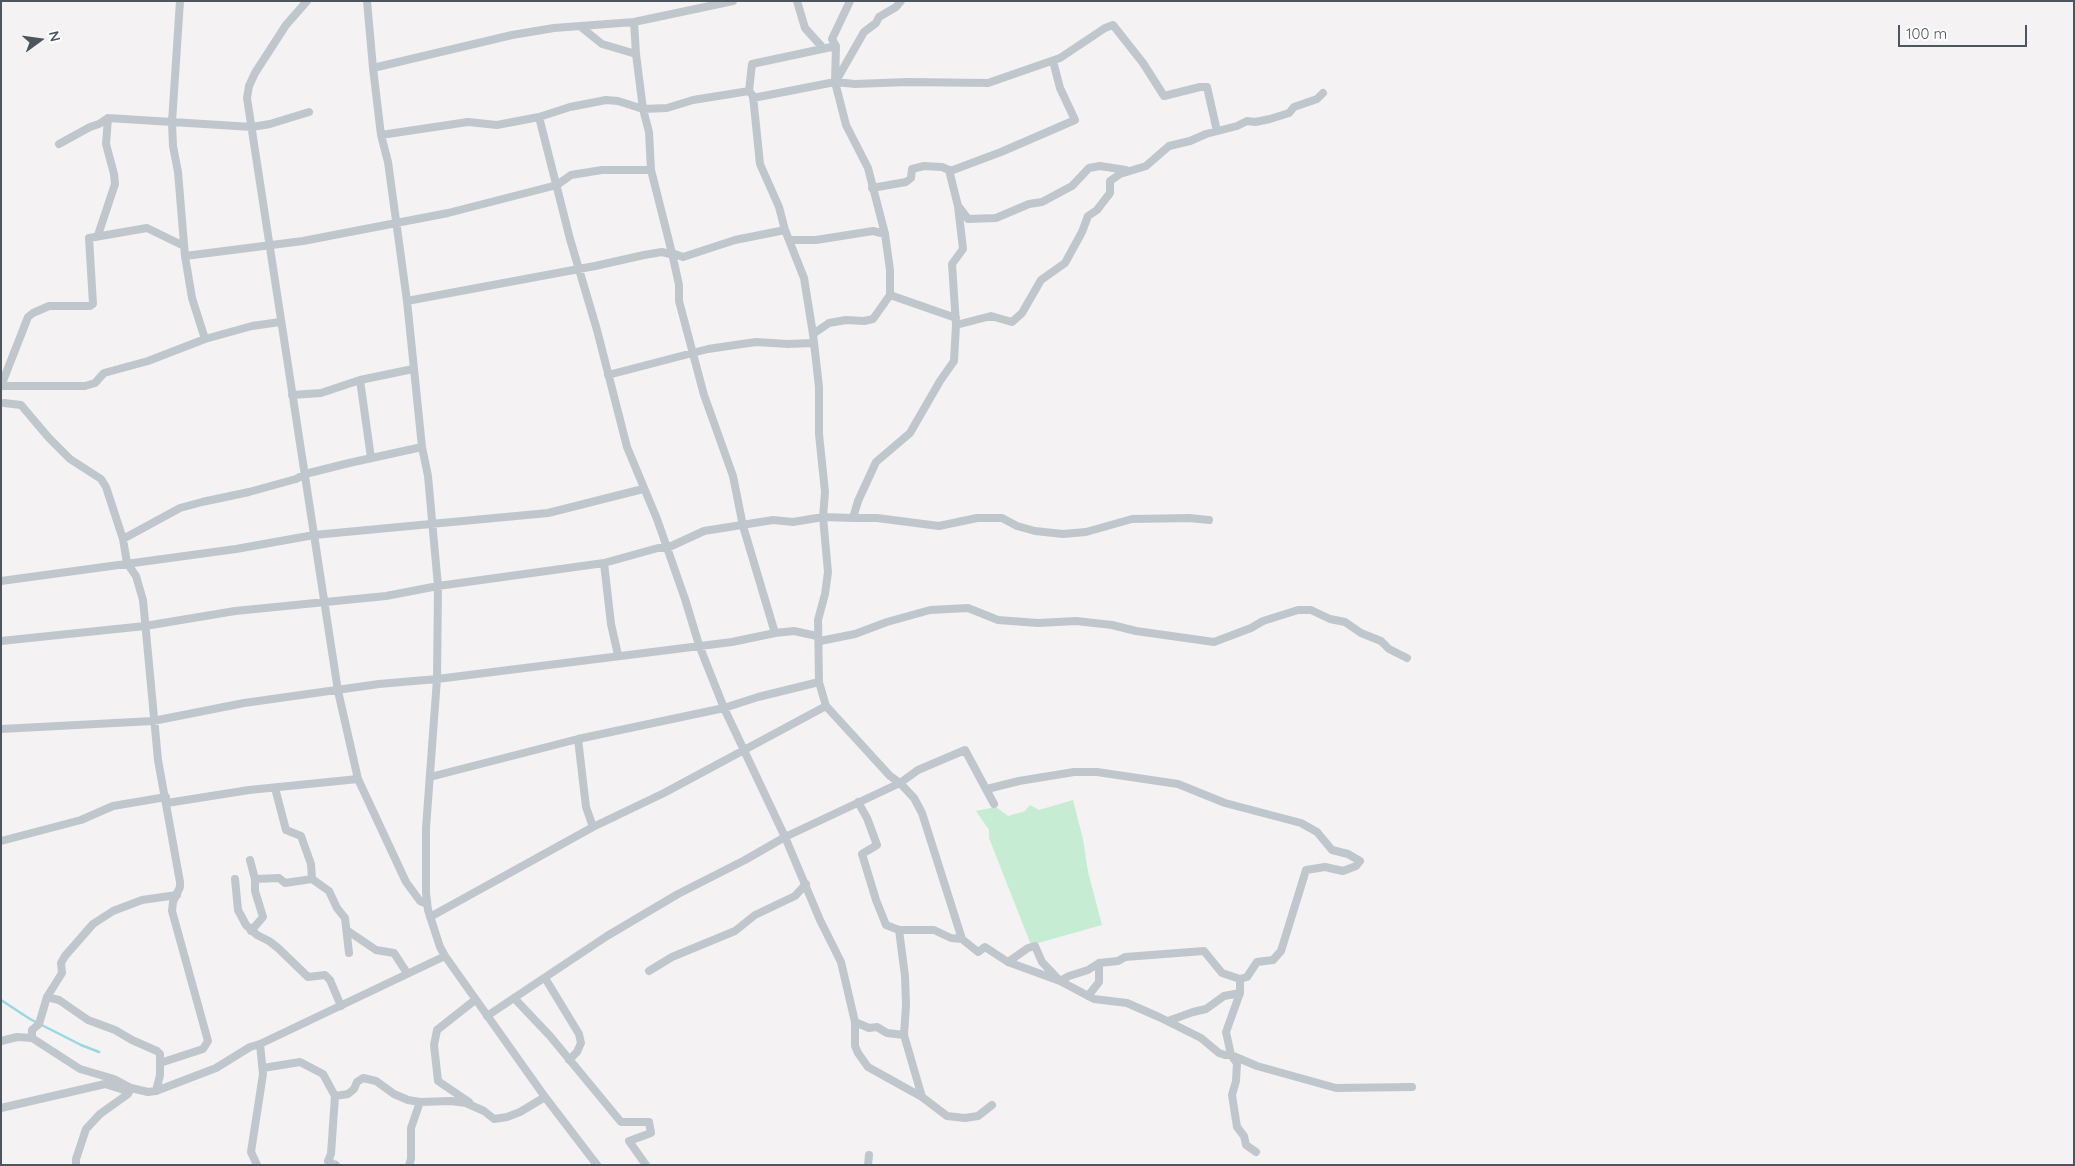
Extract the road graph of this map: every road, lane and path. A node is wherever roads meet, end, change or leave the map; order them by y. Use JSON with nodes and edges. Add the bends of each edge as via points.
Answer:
{"nodes":[{"id":1,"x":180,"y":1,"type":"edge"},
{"id":2,"x":307,"y":1,"type":"edge"},
{"id":3,"x":367,"y":1,"type":"edge"},
{"id":4,"x":733,"y":1,"type":"edge"},
{"id":5,"x":797,"y":1,"type":"edge"},
{"id":6,"x":850,"y":1,"type":"edge"},
{"id":7,"x":901,"y":1,"type":"edge"},
{"id":8,"x":634,"y":22,"type":"junction"},
{"id":9,"x":581,"y":27,"type":"junction"},
{"id":10,"x":836,"y":46,"type":"junction"},
{"id":11,"x":823,"y":48,"type":"junction"},
{"id":12,"x":636,"y":54,"type":"junction"},
{"id":13,"x":1053,"y":61,"type":"junction"},
{"id":14,"x":372,"y":68,"type":"junction"},
{"id":15,"x":836,"y":82,"type":"junction"},
{"id":16,"x":1323,"y":93,"type":"dead end"},
{"id":17,"x":751,"y":95,"type":"junction"},
{"id":18,"x":644,"y":109,"type":"junction"},
{"id":19,"x":309,"y":112,"type":"dead end"},
{"id":20,"x":539,"y":117,"type":"junction"},
{"id":21,"x":108,"y":118,"type":"junction"},
{"id":22,"x":172,"y":122,"type":"junction"},
{"id":23,"x":252,"y":127,"type":"junction"},
{"id":24,"x":1217,"y":131,"type":"junction"},
{"id":25,"x":381,"y":135,"type":"junction"},
{"id":26,"x":59,"y":144,"type":"dead end"},
{"id":27,"x":651,"y":170,"type":"junction"},
{"id":28,"x":949,"y":170,"type":"junction"},
{"id":29,"x":1128,"y":170,"type":"junction"},
{"id":30,"x":557,"y":185,"type":"junction"},
{"id":31,"x":872,"y":188,"type":"junction"},
{"id":32,"x":958,"y":206,"type":"junction"},
{"id":33,"x":395,"y":222,"type":"junction"},
{"id":34,"x":786,"y":230,"type":"junction"},
{"id":35,"x":885,"y":234,"type":"junction"},
{"id":36,"x":98,"y":235,"type":"junction"},
{"id":37,"x":790,"y":240,"type":"junction"},
{"id":38,"x":184,"y":246,"type":"junction"},
{"id":39,"x":271,"y":246,"type":"junction"},
{"id":40,"x":672,"y":253,"type":"junction"},
{"id":41,"x":185,"y":256,"type":"junction"},
{"id":42,"x":578,"y":269,"type":"junction"},
{"id":43,"x":890,"y":295,"type":"junction"},
{"id":44,"x":406,"y":301,"type":"junction"},
{"id":45,"x":280,"y":322,"type":"junction"},
{"id":46,"x":956,"y":322,"type":"junction"},
{"id":47,"x":812,"y":338,"type":"junction"},
{"id":48,"x":205,"y":339,"type":"junction"},
{"id":49,"x":693,"y":353,"type":"junction"},
{"id":50,"x":413,"y":369,"type":"junction"},
{"id":51,"x":608,"y":375,"type":"junction"},
{"id":52,"x":360,"y":380,"type":"junction"},
{"id":53,"x":1,"y":386,"type":"edge"},
{"id":54,"x":292,"y":395,"type":"junction"},
{"id":55,"x":3,"y":401,"type":"edge"},
{"id":56,"x":1,"y":412,"type":"edge"},
{"id":57,"x":422,"y":447,"type":"junction"},
{"id":58,"x":370,"y":458,"type":"junction"},
{"id":59,"x":305,"y":474,"type":"junction"},
{"id":60,"x":643,"y":489,"type":"junction"},
{"id":61,"x":824,"y":517,"type":"junction"},
{"id":62,"x":853,"y":518,"type":"junction"},
{"id":63,"x":1209,"y":520,"type":"dead end"},
{"id":64,"x":432,"y":524,"type":"junction"},
{"id":65,"x":743,"y":526,"type":"junction"},
{"id":66,"x":314,"y":536,"type":"junction"},
{"id":67,"x":123,"y":539,"type":"junction"},
{"id":68,"x":667,"y":548,"type":"junction"},
{"id":69,"x":127,"y":563,"type":"junction"},
{"id":70,"x":604,"y":563,"type":"junction"},
{"id":71,"x":1,"y":581,"type":"edge"},
{"id":72,"x":438,"y":586,"type":"junction"},
{"id":73,"x":324,"y":602,"type":"junction"},
{"id":74,"x":145,"y":626,"type":"junction"},
{"id":75,"x":775,"y":633,"type":"junction"},
{"id":76,"x":818,"y":638,"type":"junction"},
{"id":77,"x":1,"y":641,"type":"edge"},
{"id":78,"x":699,"y":645,"type":"junction"},
{"id":79,"x":618,"y":655,"type":"junction"},
{"id":80,"x":1407,"y":658,"type":"dead end"},
{"id":81,"x":437,"y":679,"type":"junction"},
{"id":82,"x":819,"y":682,"type":"junction"},
{"id":83,"x":338,"y":691,"type":"junction"},
{"id":84,"x":826,"y":706,"type":"junction"},
{"id":85,"x":724,"y":708,"type":"junction"},
{"id":86,"x":153,"y":721,"type":"junction"},
{"id":87,"x":1,"y":729,"type":"edge"},
{"id":88,"x":578,"y":740,"type":"junction"},
{"id":89,"x":744,"y":751,"type":"junction"},
{"id":90,"x":430,"y":776,"type":"junction"},
{"id":91,"x":358,"y":779,"type":"junction"},
{"id":92,"x":900,"y":782,"type":"junction"},
{"id":93,"x":275,"y":788,"type":"junction"},
{"id":94,"x":987,"y":789,"type":"junction"},
{"id":95,"x":166,"y":800,"type":"junction"},
{"id":96,"x":858,"y":802,"type":"junction"},
{"id":97,"x":994,"y":804,"type":"dead end"},
{"id":98,"x":593,"y":827,"type":"junction"},
{"id":99,"x":785,"y":837,"type":"junction"},
{"id":100,"x":1,"y":841,"type":"edge"},
{"id":101,"x":250,"y":860,"type":"dead end"},
{"id":102,"x":235,"y":878,"type":"dead end"},
{"id":103,"x":255,"y":879,"type":"junction"},
{"id":104,"x":312,"y":879,"type":"junction"},
{"id":105,"x":806,"y":884,"type":"junction"},
{"id":106,"x":177,"y":895,"type":"junction"},
{"id":107,"x":427,"y":904,"type":"junction"},
{"id":108,"x":430,"y":917,"type":"junction"},
{"id":109,"x":898,"y":930,"type":"junction"},
{"id":110,"x":251,"y":931,"type":"junction"},
{"id":111,"x":348,"y":931,"type":"junction"},
{"id":112,"x":962,"y":940,"type":"junction"},
{"id":113,"x":349,"y":953,"type":"dead end"},
{"id":114,"x":445,"y":956,"type":"junction"},
{"id":115,"x":1008,"y":962,"type":"junction"},
{"id":116,"x":1099,"y":963,"type":"junction"},
{"id":117,"x":650,"y":971,"type":"dead end"},
{"id":118,"x":407,"y":973,"type":"junction"},
{"id":119,"x":545,"y":978,"type":"junction"},
{"id":120,"x":1240,"y":979,"type":"junction"},
{"id":121,"x":1060,"y":981,"type":"junction"},
{"id":122,"x":1240,"y":993,"type":"junction"},
{"id":123,"x":1088,"y":996,"type":"junction"},
{"id":124,"x":47,"y":997,"type":"junction"},
{"id":125,"x":514,"y":998,"type":"junction"},
{"id":126,"x":475,"y":1000,"type":"junction"},
{"id":127,"x":341,"y":1006,"type":"junction"},
{"id":128,"x":487,"y":1016,"type":"junction"},
{"id":129,"x":1168,"y":1021,"type":"junction"},
{"id":130,"x":855,"y":1022,"type":"junction"},
{"id":131,"x":904,"y":1035,"type":"junction"},
{"id":132,"x":32,"y":1038,"type":"junction"},
{"id":133,"x":1,"y":1041,"type":"edge"},
{"id":134,"x":260,"y":1044,"type":"junction"},
{"id":135,"x":1231,"y":1055,"type":"junction"},
{"id":136,"x":569,"y":1060,"type":"junction"},
{"id":137,"x":160,"y":1062,"type":"junction"},
{"id":138,"x":263,"y":1068,"type":"junction"},
{"id":139,"x":1412,"y":1086,"type":"dead end"},
{"id":140,"x":131,"y":1088,"type":"junction"},
{"id":141,"x":156,"y":1091,"type":"junction"},
{"id":142,"x":335,"y":1096,"type":"junction"},
{"id":143,"x":545,"y":1097,"type":"junction"},
{"id":144,"x":922,"y":1098,"type":"junction"},
{"id":145,"x":420,"y":1102,"type":"junction"},
{"id":146,"x":473,"y":1105,"type":"junction"},
{"id":147,"x":992,"y":1105,"type":"dead end"},
{"id":148,"x":1,"y":1108,"type":"edge"},
{"id":149,"x":1256,"y":1152,"type":"dead end"},
{"id":150,"x":869,"y":1155,"type":"dead end"},
{"id":151,"x":76,"y":1165,"type":"edge"},
{"id":152,"x":257,"y":1165,"type":"edge"},
{"id":153,"x":336,"y":1165,"type":"edge"},
{"id":154,"x":408,"y":1165,"type":"edge"},
{"id":155,"x":597,"y":1165,"type":"edge"},
{"id":156,"x":646,"y":1165,"type":"edge"},
{"id":157,"x":868,"y":1165,"type":"edge"}],
"edges":[{"from":1,"to":22,"type":"street"},
{"from":2,"to":23,"type":"street","via":[[286,25],[248,86]]},
{"from":3,"to":14,"type":"street"},
{"from":4,"to":8,"type":"street"},
{"from":5,"to":11,"type":"street","via":[[805,28]]},
{"from":6,"to":10,"type":"street","via":[[832,39]]},
{"from":7,"to":15,"type":"street","via":[[864,32]]},
{"from":8,"to":9,"type":"street"},
{"from":8,"to":12,"type":"street"},
{"from":9,"to":12,"type":"street","via":[[602,44]]},
{"from":9,"to":14,"type":"street","via":[[512,35]]},
{"from":10,"to":11,"type":"street"},
{"from":10,"to":15,"type":"street"},
{"from":11,"to":17,"type":"street","via":[[752,64]]},
{"from":12,"to":18,"type":"street"},
{"from":13,"to":15,"type":"street","via":[[988,83]]},
{"from":13,"to":24,"type":"street","via":[[1113,24],[1164,96],[1207,87]]},
{"from":13,"to":28,"type":"street","via":[[1060,88],[1075,120]]},
{"from":14,"to":25,"type":"street"},
{"from":15,"to":17,"type":"street"},
{"from":15,"to":31,"type":"street","via":[[846,125],[868,168]]},
{"from":16,"to":24,"type":"street","via":[[1317,99],[1294,107],[1289,113]]},
{"from":17,"to":18,"type":"street","via":[[693,100],[667,108]]},
{"from":17,"to":34,"type":"street","via":[[760,164]]},
{"from":18,"to":20,"type":"street","via":[[606,100],[570,106]]},
{"from":18,"to":27,"type":"street","via":[[650,132]]},
{"from":19,"to":23,"type":"street"},
{"from":20,"to":25,"type":"street","via":[[497,125],[468,122]]},
{"from":20,"to":30,"type":"street"},
{"from":21,"to":22,"type":"street"},
{"from":21,"to":26,"type":"street"},
{"from":21,"to":36,"type":"street","via":[[106,144],[115,184]]},
{"from":22,"to":23,"type":"street"},
{"from":22,"to":38,"type":"street"},
{"from":23,"to":39,"type":"street"},
{"from":24,"to":29,"type":"street","via":[[1169,146],[1146,166]]},
{"from":25,"to":33,"type":"street","via":[[388,162]]},
{"from":27,"to":30,"type":"street","via":[[602,170],[571,175]]},
{"from":27,"to":40,"type":"street"},
{"from":28,"to":31,"type":"street","via":[[924,166],[912,169],[911,178],[906,182]]},
{"from":28,"to":32,"type":"street"},
{"from":29,"to":32,"type":"street","via":[[1100,166],[1089,168],[1072,186],[1042,202],[996,218],[968,219]]},
{"from":29,"to":46,"type":"street","via":[[1110,181],[1110,193],[1088,216],[1065,263],[1041,280],[1022,313],[1012,322],[991,316]]},
{"from":30,"to":33,"type":"street","via":[[448,213]]},
{"from":30,"to":42,"type":"street"},
{"from":31,"to":35,"type":"street"},
{"from":32,"to":46,"type":"street","via":[[963,249],[952,264]]},
{"from":33,"to":39,"type":"street"},
{"from":33,"to":44,"type":"street"},
{"from":34,"to":37,"type":"street"},
{"from":34,"to":40,"type":"street","via":[[734,240],[683,257]]},
{"from":35,"to":37,"type":"street","via":[[873,231],[816,240]]},
{"from":35,"to":43,"type":"street"},
{"from":36,"to":38,"type":"street","via":[[147,228]]},
{"from":36,"to":53,"type":"street","via":[[88,241],[93,304],[49,306],[28,317]]},
{"from":37,"to":47,"type":"street","via":[[804,278]]},
{"from":38,"to":41,"type":"street"},
{"from":39,"to":41,"type":"street"},
{"from":39,"to":45,"type":"street"},
{"from":40,"to":42,"type":"street","via":[[644,255]]},
{"from":40,"to":49,"type":"street","via":[[679,301]]},
{"from":41,"to":48,"type":"street","via":[[192,298]]},
{"from":42,"to":44,"type":"street"},
{"from":42,"to":51,"type":"street","via":[[598,330]]},
{"from":43,"to":46,"type":"street"},
{"from":43,"to":47,"type":"street","via":[[873,319],[829,322]]},
{"from":44,"to":50,"type":"street"},
{"from":45,"to":48,"type":"street"},
{"from":45,"to":54,"type":"street"},
{"from":46,"to":62,"type":"street","via":[[954,361],[910,433],[876,462]]},
{"from":47,"to":49,"type":"street","via":[[750,343]]},
{"from":47,"to":61,"type":"street","via":[[819,387]]},
{"from":48,"to":53,"type":"street","via":[[104,374],[85,386]]},
{"from":49,"to":51,"type":"street"},
{"from":49,"to":65,"type":"street","via":[[704,395],[733,476]]},
{"from":50,"to":52,"type":"street"},
{"from":50,"to":57,"type":"street"},
{"from":51,"to":60,"type":"street","via":[[627,447]]},
{"from":52,"to":54,"type":"street","via":[[321,393]]},
{"from":52,"to":58,"type":"street"},
{"from":54,"to":59,"type":"street"},
{"from":55,"to":56,"type":"street"},
{"from":55,"to":67,"type":"street","via":[[21,405],[70,459],[101,479]]},
{"from":57,"to":58,"type":"street"},
{"from":57,"to":64,"type":"street"},
{"from":58,"to":59,"type":"street"},
{"from":59,"to":66,"type":"street"},
{"from":59,"to":67,"type":"street","via":[[249,492],[180,508]]},
{"from":60,"to":64,"type":"street","via":[[548,513]]},
{"from":60,"to":68,"type":"street"},
{"from":61,"to":62,"type":"street"},
{"from":61,"to":65,"type":"street","via":[[793,522],[773,520]]},
{"from":61,"to":76,"type":"street","via":[[828,572]]},
{"from":62,"to":63,"type":"street","via":[[939,526],[978,518],[1002,518],[1035,531],[1063,534],[1086,532],[1132,519]]},
{"from":64,"to":66,"type":"street"},
{"from":64,"to":72,"type":"street"},
{"from":65,"to":68,"type":"street","via":[[704,532]]},
{"from":65,"to":75,"type":"street"},
{"from":66,"to":69,"type":"street"},
{"from":66,"to":73,"type":"street"},
{"from":67,"to":69,"type":"street"},
{"from":68,"to":70,"type":"street"},
{"from":68,"to":78,"type":"street"},
{"from":69,"to":71,"type":"street"},
{"from":69,"to":74,"type":"street","via":[[141,592]]},
{"from":70,"to":72,"type":"street"},
{"from":70,"to":79,"type":"street"},
{"from":72,"to":73,"type":"street","via":[[386,596]]},
{"from":72,"to":81,"type":"street"},
{"from":73,"to":74,"type":"street","via":[[235,611]]},
{"from":73,"to":83,"type":"street"},
{"from":74,"to":77,"type":"street"},
{"from":74,"to":86,"type":"street"},
{"from":75,"to":76,"type":"street","via":[[794,631]]},
{"from":75,"to":78,"type":"street"},
{"from":76,"to":80,"type":"street","via":[[855,634],[930,610],[968,608],[998,620],[1076,621],[1214,642],[1263,621],[1298,610],[1310,610],[1345,622]]},
{"from":76,"to":82,"type":"street"},
{"from":78,"to":79,"type":"street"},
{"from":78,"to":85,"type":"street"},
{"from":79,"to":81,"type":"street"},
{"from":81,"to":83,"type":"street"},
{"from":81,"to":90,"type":"street"},
{"from":82,"to":84,"type":"street"},
{"from":82,"to":85,"type":"street"},
{"from":83,"to":86,"type":"street"},
{"from":83,"to":91,"type":"street"},
{"from":84,"to":89,"type":"street"},
{"from":84,"to":92,"type":"street","via":[[890,776]]},
{"from":85,"to":88,"type":"street"},
{"from":85,"to":89,"type":"street"},
{"from":86,"to":87,"type":"street"},
{"from":86,"to":95,"type":"street"},
{"from":88,"to":90,"type":"street"},
{"from":88,"to":98,"type":"street","via":[[586,807]]},
{"from":89,"to":98,"type":"street"},
{"from":89,"to":99,"type":"street"},
{"from":90,"to":107,"type":"street","via":[[426,828]]},
{"from":91,"to":93,"type":"street"},
{"from":91,"to":107,"type":"street","via":[[406,882],[420,901]]},
{"from":92,"to":94,"type":"street","via":[[918,770],[965,750]]},
{"from":92,"to":96,"type":"street"},
{"from":92,"to":112,"type":"street","via":[[922,813]]},
{"from":93,"to":95,"type":"street"},
{"from":93,"to":104,"type":"street","via":[[286,830],[301,836],[311,864]]},
{"from":94,"to":97,"type":"street"},
{"from":94,"to":120,"type":"street","via":[[1074,772],[1097,772],[1178,784],[1225,803],[1301,823],[1317,832],[1332,850],[1360,861],[1343,871],[1325,867],[1306,870],[1281,951],[1273,960],[1257,962],[1247,977]]},
{"from":95,"to":100,"type":"street","via":[[113,806],[81,820]]},
{"from":95,"to":106,"type":"street","via":[[180,882]]},
{"from":96,"to":99,"type":"street"},
{"from":96,"to":109,"type":"street","via":[[877,845],[862,854],[876,900],[886,925]]},
{"from":98,"to":108,"type":"street"},
{"from":99,"to":105,"type":"street"},
{"from":99,"to":119,"type":"street","via":[[646,912]]},
{"from":101,"to":103,"type":"street"},
{"from":102,"to":110,"type":"street","via":[[238,910]]},
{"from":103,"to":104,"type":"street","via":[[278,878],[285,883]]},
{"from":103,"to":110,"type":"street","via":[[263,917]]},
{"from":104,"to":111,"type":"street","via":[[328,890]]},
{"from":105,"to":117,"type":"street","via":[[795,896],[755,915],[735,931],[672,957]]},
{"from":105,"to":130,"type":"street","via":[[841,962]]},
{"from":106,"to":124,"type":"street","via":[[142,900],[113,911],[93,924],[65,956],[61,964],[62,973]]},
{"from":106,"to":137,"type":"street","via":[[172,911],[208,1040],[204,1049]]},
{"from":107,"to":108,"type":"street"},
{"from":108,"to":114,"type":"street"},
{"from":109,"to":112,"type":"street","via":[[934,930]]},
{"from":109,"to":131,"type":"street","via":[[905,976]]},
{"from":110,"to":127,"type":"street","via":[[278,948],[308,977],[325,975]]},
{"from":111,"to":113,"type":"street"},
{"from":111,"to":118,"type":"street","via":[[376,950],[394,953]]},
{"from":112,"to":115,"type":"street","via":[[978,952],[985,947]]},
{"from":114,"to":118,"type":"street"},
{"from":114,"to":126,"type":"street"},
{"from":115,"to":121,"type":"street"},
{"from":115,"to":121,"type":"street","via":[[1035,946],[1042,962]]},
{"from":116,"to":120,"type":"street","via":[[1134,956],[1204,951],[1222,973]]},
{"from":116,"to":121,"type":"street"},
{"from":116,"to":123,"type":"street","via":[[1099,982]]},
{"from":118,"to":127,"type":"street"},
{"from":119,"to":125,"type":"street"},
{"from":119,"to":136,"type":"street","via":[[579,1034],[581,1043]]},
{"from":120,"to":122,"type":"street"},
{"from":121,"to":123,"type":"street"},
{"from":122,"to":129,"type":"street","via":[[1224,996],[1206,1009]]},
{"from":122,"to":135,"type":"street","via":[[1226,1032]]},
{"from":123,"to":129,"type":"street","via":[[1127,1003]]},
{"from":124,"to":132,"type":"street","via":[[39,1024],[32,1030]]},
{"from":124,"to":137,"type":"street","via":[[59,1000],[88,1020],[153,1048],[160,1054]]},
{"from":125,"to":128,"type":"street"},
{"from":125,"to":136,"type":"street"},
{"from":126,"to":128,"type":"street"},
{"from":126,"to":146,"type":"street","via":[[437,1030],[434,1045],[438,1081]]},
{"from":127,"to":134,"type":"street"},
{"from":128,"to":143,"type":"street"},
{"from":129,"to":135,"type":"street","via":[[1201,1038],[1219,1053]]},
{"from":130,"to":131,"type":"street"},
{"from":130,"to":144,"type":"street","via":[[855,1046],[865,1064]]},
{"from":131,"to":144,"type":"street"},
{"from":132,"to":133,"type":"street"},
{"from":132,"to":140,"type":"street","via":[[80,1069],[114,1078]]},
{"from":134,"to":138,"type":"street"},
{"from":134,"to":141,"type":"street","via":[[216,1068]]},
{"from":135,"to":139,"type":"street","via":[[1326,1087]]},
{"from":135,"to":149,"type":"street","via":[[1238,1069],[1232,1096],[1236,1124],[1246,1145]]},
{"from":136,"to":156,"type":"street","via":[[621,1122],[649,1122],[651,1133],[629,1141]]},
{"from":137,"to":141,"type":"street"},
{"from":138,"to":142,"type":"street","via":[[300,1062],[323,1074]]},
{"from":138,"to":152,"type":"street","via":[[251,1152]]},
{"from":140,"to":141,"type":"street"},
{"from":140,"to":148,"type":"street","via":[[124,1090],[105,1084]]},
{"from":140,"to":151,"type":"street","via":[[86,1129]]},
{"from":142,"to":145,"type":"street","via":[[348,1094],[363,1078],[376,1081],[394,1094]]},
{"from":142,"to":153,"type":"street","via":[[328,1161]]},
{"from":143,"to":146,"type":"street","via":[[520,1112],[494,1119]]},
{"from":143,"to":155,"type":"street"},
{"from":144,"to":147,"type":"street","via":[[947,1116],[965,1118],[978,1116]]},
{"from":145,"to":146,"type":"street","via":[[451,1101]]},
{"from":145,"to":154,"type":"street","via":[[411,1128],[411,1159]]},
{"from":150,"to":157,"type":"street"}]}
